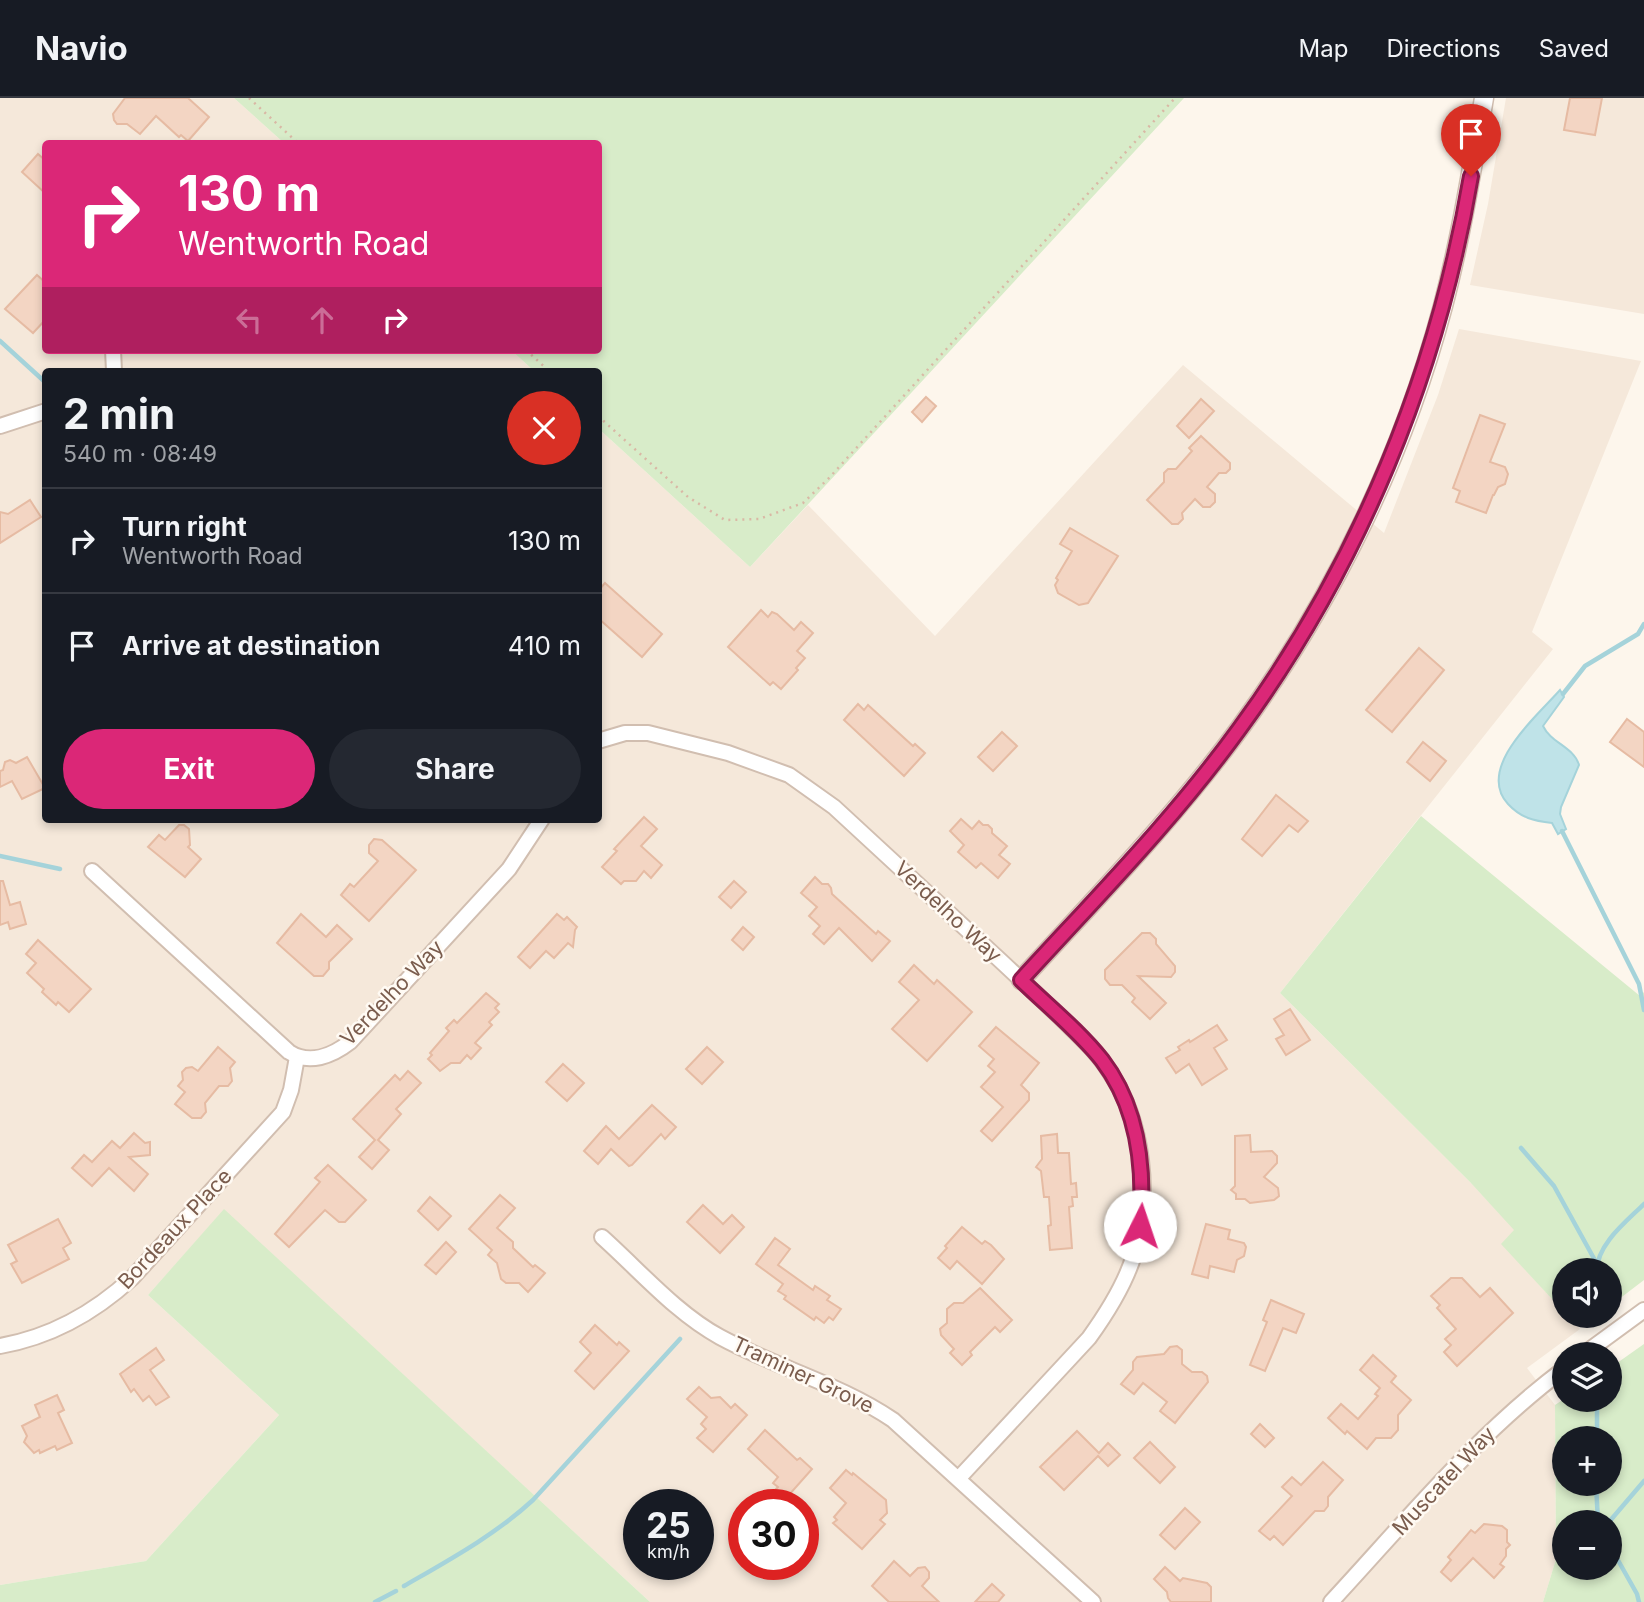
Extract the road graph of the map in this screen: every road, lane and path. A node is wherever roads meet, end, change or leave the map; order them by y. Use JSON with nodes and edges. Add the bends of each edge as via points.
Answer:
{"nodes":[{"id":1,"x":249,"y":98,"type":"edge"},
{"id":2,"x":1175,"y":98,"type":"edge"},
{"id":3,"x":1484,"y":98,"type":"edge"},
{"id":4,"x":295,"y":140,"type":"edge"},
{"id":5,"x":531,"y":354,"type":"edge"},
{"id":6,"x":547,"y":368,"type":"edge"},
{"id":7,"x":42,"y":412,"type":"edge"},
{"id":8,"x":602,"y":419,"type":"edge"},
{"id":9,"x":0,"y":426,"type":"edge"},
{"id":10,"x":602,"y":740,"type":"edge"},
{"id":11,"x":539,"y":823,"type":"edge"},
{"id":12,"x":92,"y":871,"type":"dead end"},
{"id":13,"x":1021,"y":980,"type":"junction"},
{"id":14,"x":297,"y":1057,"type":"junction"},
{"id":15,"x":603,"y":1237,"type":"dead end"},
{"id":16,"x":1644,"y":1310,"type":"edge"},
{"id":17,"x":1600,"y":1342,"type":"edge"},
{"id":18,"x":0,"y":1346,"type":"edge"},
{"id":19,"x":1552,"y":1378,"type":"edge"},
{"id":20,"x":959,"y":1478,"type":"junction"},
{"id":21,"x":1093,"y":1602,"type":"edge"},
{"id":22,"x":1331,"y":1602,"type":"edge"}],
"edges":[{"from":1,"to":4,"type":"path"},
{"from":2,"to":8,"type":"path","via":[[803,503],[759,519],[725,520],[688,497]]},
{"from":3,"to":13,"type":"street","via":[[1455,256],[1427,360],[1384,475],[1339,571],[1287,661],[1217,758]]},
{"from":5,"to":6,"type":"path"},
{"from":7,"to":9,"type":"street"},
{"from":10,"to":13,"type":"street","name":"Verdelho Way","via":[[648,733],[742,757],[789,775],[834,807]]},
{"from":11,"to":14,"type":"street","name":"Verdelho Way","via":[[509,869],[350,1042],[316,1058]]},
{"from":12,"to":14,"type":"street"},
{"from":13,"to":20,"type":"street","name":"Verdelho Way","via":[[1089,1046],[1119,1089],[1138,1144],[1143,1193],[1140,1226],[1122,1286],[1105,1316]]},
{"from":14,"to":18,"type":"street","name":"Bordeaux Place","via":[[283,1112],[131,1278],[111,1297],[63,1327]]},
{"from":15,"to":20,"type":"street","name":"Traminer Grove","via":[[704,1327],[876,1408]]},
{"from":16,"to":17,"type":"street"},
{"from":19,"to":22,"type":"street","name":"Muscatel Way","via":[[1494,1427]]},
{"from":20,"to":21,"type":"street","name":"Traminer Grove"}]}
